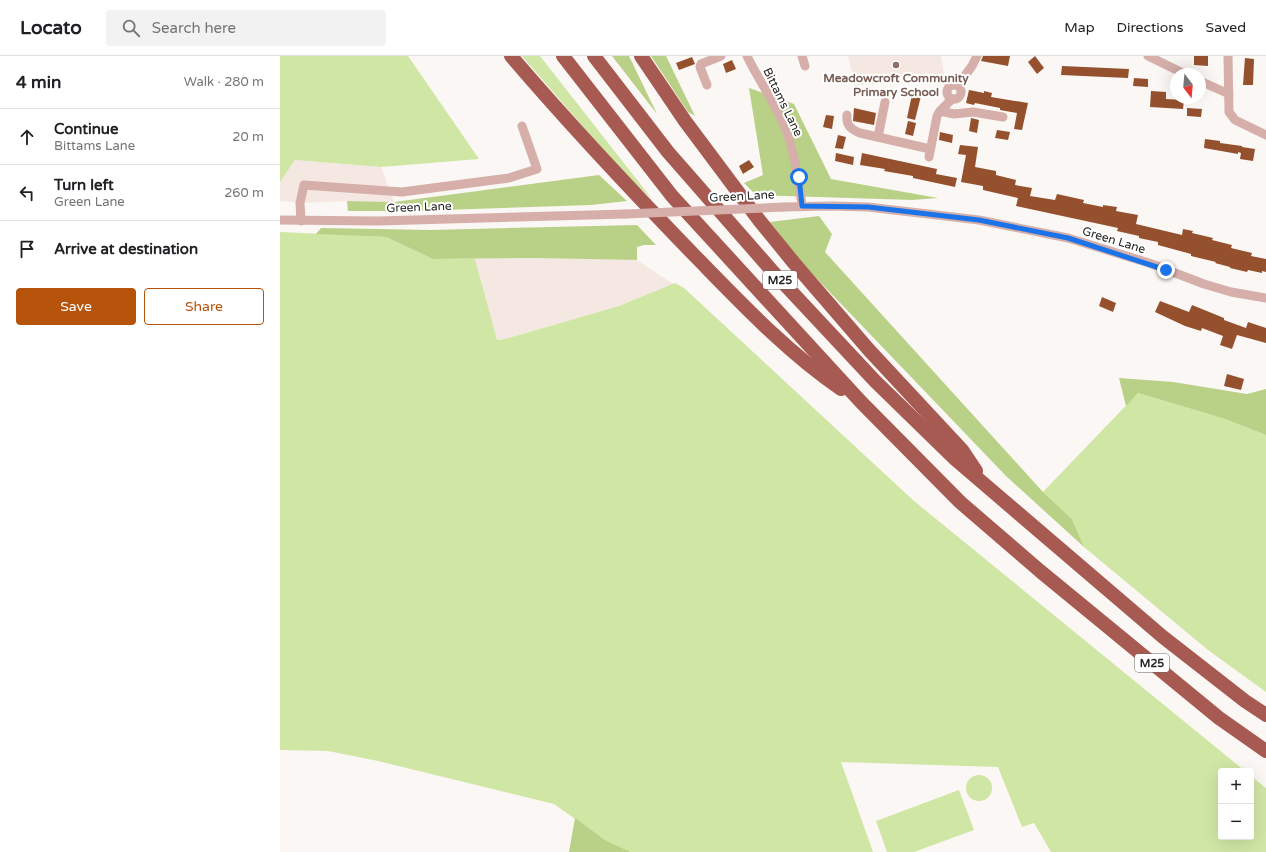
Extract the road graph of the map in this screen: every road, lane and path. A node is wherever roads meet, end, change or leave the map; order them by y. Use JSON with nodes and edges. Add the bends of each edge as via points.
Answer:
{"nodes":[{"id":1,"x":511,"y":56,"type":"edge"},
{"id":2,"x":563,"y":56,"type":"edge"},
{"id":3,"x":594,"y":56,"type":"edge"},
{"id":4,"x":641,"y":56,"type":"edge"},
{"id":5,"x":721,"y":56,"type":"edge"},
{"id":6,"x":747,"y":56,"type":"edge"},
{"id":7,"x":802,"y":56,"type":"edge"},
{"id":8,"x":976,"y":56,"type":"edge"},
{"id":9,"x":1148,"y":56,"type":"edge"},
{"id":10,"x":1228,"y":56,"type":"edge"},
{"id":11,"x":804,"y":66,"type":"dead end"},
{"id":12,"x":1173,"y":68,"type":"edge"},
{"id":13,"x":1206,"y":84,"type":"edge"},
{"id":14,"x":707,"y":85,"type":"dead end"},
{"id":15,"x":1229,"y":94,"type":"junction"},
{"id":16,"x":885,"y":102,"type":"dead end"},
{"id":17,"x":940,"y":111,"type":"junction"},
{"id":18,"x":848,"y":115,"type":"dead end"},
{"id":19,"x":1003,"y":117,"type":"dead end"},
{"id":20,"x":522,"y":126,"type":"dead end"},
{"id":21,"x":1266,"y":135,"type":"edge"},
{"id":22,"x":878,"y":137,"type":"junction"},
{"id":23,"x":802,"y":206,"type":"junction"},
{"id":24,"x":280,"y":220,"type":"edge"},
{"id":25,"x":302,"y":221,"type":"junction"},
{"id":26,"x":1266,"y":298,"type":"edge"},
{"id":27,"x":861,"y":402,"type":"junction"},
{"id":28,"x":986,"y":486,"type":"junction"},
{"id":29,"x":1266,"y":715,"type":"edge"},
{"id":30,"x":1266,"y":751,"type":"edge"}],
"edges":[{"from":1,"to":27,"type":"highway","number":"M25","via":[[609,167],[757,320],[824,377]]},
{"from":2,"to":27,"type":"highway","number":"M25","via":[[672,196]]},
{"from":3,"to":28,"type":"highway","number":"M25","via":[[668,152],[774,273],[875,381]]},
{"from":4,"to":28,"type":"highway","number":"M25","via":[[685,121],[764,226],[869,350],[962,450]]},
{"from":5,"to":14,"type":"street","via":[[701,64]]},
{"from":6,"to":23,"type":"street","name":"Bittams Lane","via":[[786,130],[799,177]]},
{"from":7,"to":11,"type":"street"},
{"from":8,"to":17,"type":"street","via":[[958,85],[961,95],[952,99]]},
{"from":9,"to":12,"type":"street"},
{"from":10,"to":15,"type":"street"},
{"from":13,"to":15,"type":"street"},
{"from":15,"to":21,"type":"street","via":[[1229,112],[1235,120]]},
{"from":16,"to":22,"type":"street"},
{"from":17,"to":19,"type":"street","via":[[954,114],[973,112]]},
{"from":17,"to":22,"type":"street","via":[[930,153]]},
{"from":18,"to":22,"type":"street","via":[[847,121],[852,130]]},
{"from":20,"to":25,"type":"street","via":[[537,169],[509,178],[402,192],[304,185],[300,203]]},
{"from":23,"to":25,"type":"street","name":"Green Lane","bridge":true,"via":[[626,214]]},
{"from":23,"to":26,"type":"street","name":"Green Lane","via":[[900,210],[1065,233],[1204,284]]},
{"from":24,"to":25,"type":"street","name":"Green Lane"},
{"from":27,"to":30,"type":"highway","number":"M25","via":[[960,502],[1028,561],[1219,718]]},
{"from":28,"to":29,"type":"highway","number":"M25","via":[[1163,637]]}]}
